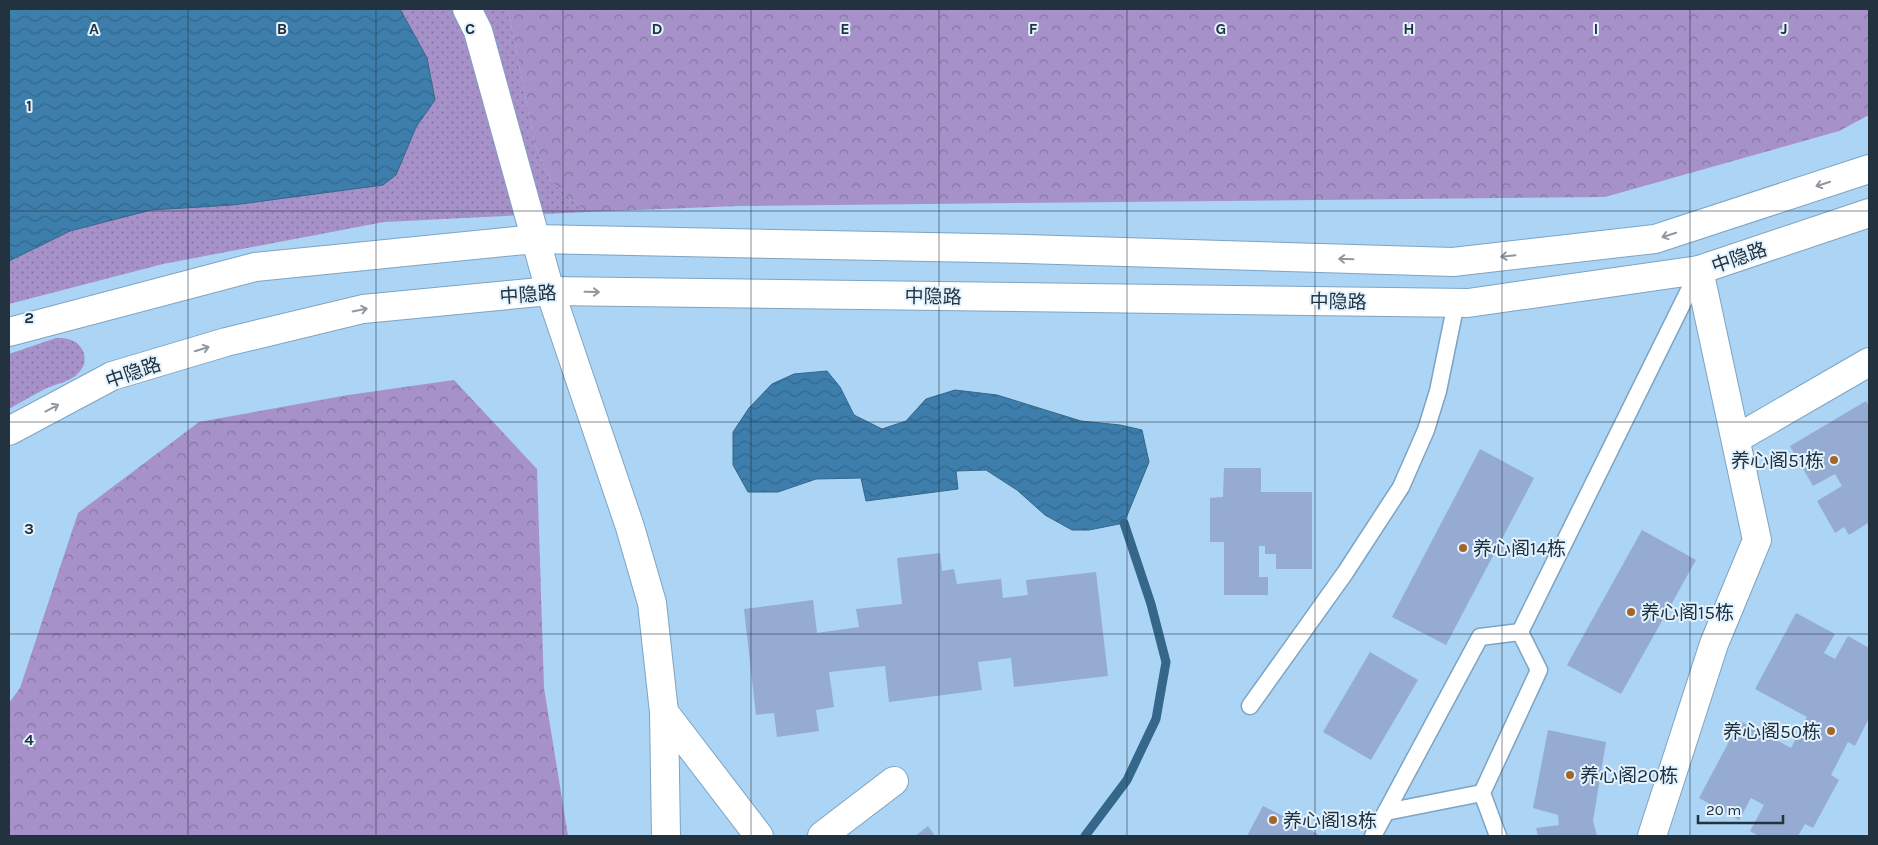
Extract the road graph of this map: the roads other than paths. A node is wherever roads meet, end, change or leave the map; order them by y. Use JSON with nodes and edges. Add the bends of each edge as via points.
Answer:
{"nodes":[{"id":1,"x":467,"y":9,"type":"edge"},
{"id":2,"x":1869,"y":169,"type":"edge"},
{"id":3,"x":1869,"y":212,"type":"edge"},
{"id":4,"x":535,"y":240,"type":"junction"},
{"id":5,"x":1700,"y":270,"type":"junction"},
{"id":6,"x":550,"y":291,"type":"junction"},
{"id":7,"x":1456,"y":303,"type":"junction"},
{"id":8,"x":9,"y":332,"type":"edge"},
{"id":9,"x":1869,"y":362,"type":"edge"},
{"id":10,"x":9,"y":431,"type":"edge"},
{"id":11,"x":1736,"y":439,"type":"junction"},
{"id":12,"x":1520,"y":632,"type":"junction"},
{"id":13,"x":1250,"y":706,"type":"dead end"},
{"id":14,"x":664,"y":712,"type":"junction"},
{"id":15,"x":894,"y":781,"type":"dead end"},
{"id":16,"x":1482,"y":793,"type":"junction"},
{"id":17,"x":1386,"y":812,"type":"junction"},
{"id":18,"x":666,"y":836,"type":"edge"},
{"id":19,"x":759,"y":836,"type":"edge"},
{"id":20,"x":822,"y":836,"type":"edge"},
{"id":21,"x":1374,"y":836,"type":"edge"},
{"id":22,"x":1498,"y":836,"type":"edge"},
{"id":23,"x":1652,"y":836,"type":"edge"}],
"edges":[{"from":1,"to":4,"type":"main road","via":[[478,31]]},
{"from":2,"to":4,"type":"main road","one_way":true,"via":[[1655,240],[1453,262]]},
{"from":3,"to":5,"type":"main road","name":"中隐路"},
{"from":4,"to":6,"type":"main road"},
{"from":4,"to":8,"type":"main road","via":[[255,267]]},
{"from":5,"to":7,"type":"main road","name":"中隐路"},
{"from":5,"to":11,"type":"main road"},
{"from":5,"to":12,"type":"lane"},
{"from":6,"to":7,"type":"main road","name":"中隐路","one_way":true},
{"from":10,"to":6,"type":"main road","name":"中隐路","one_way":true,"via":[[112,376],[226,342],[364,309]]},
{"from":6,"to":14,"type":"main road","via":[[630,527],[652,603]]},
{"from":7,"to":13,"type":"lane","via":[[1438,391],[1426,430],[1400,487],[1346,573]]},
{"from":9,"to":11,"type":"main road"},
{"from":11,"to":23,"type":"main road","via":[[1757,540],[1714,644]]},
{"from":12,"to":16,"type":"lane","via":[[1538,670]]},
{"from":12,"to":17,"type":"lane","via":[[1480,637]]},
{"from":14,"to":18,"type":"main road"},
{"from":14,"to":19,"type":"main road"},
{"from":15,"to":20,"type":"main road"},
{"from":16,"to":17,"type":"lane"},
{"from":16,"to":22,"type":"lane"},
{"from":17,"to":21,"type":"lane"}]}
